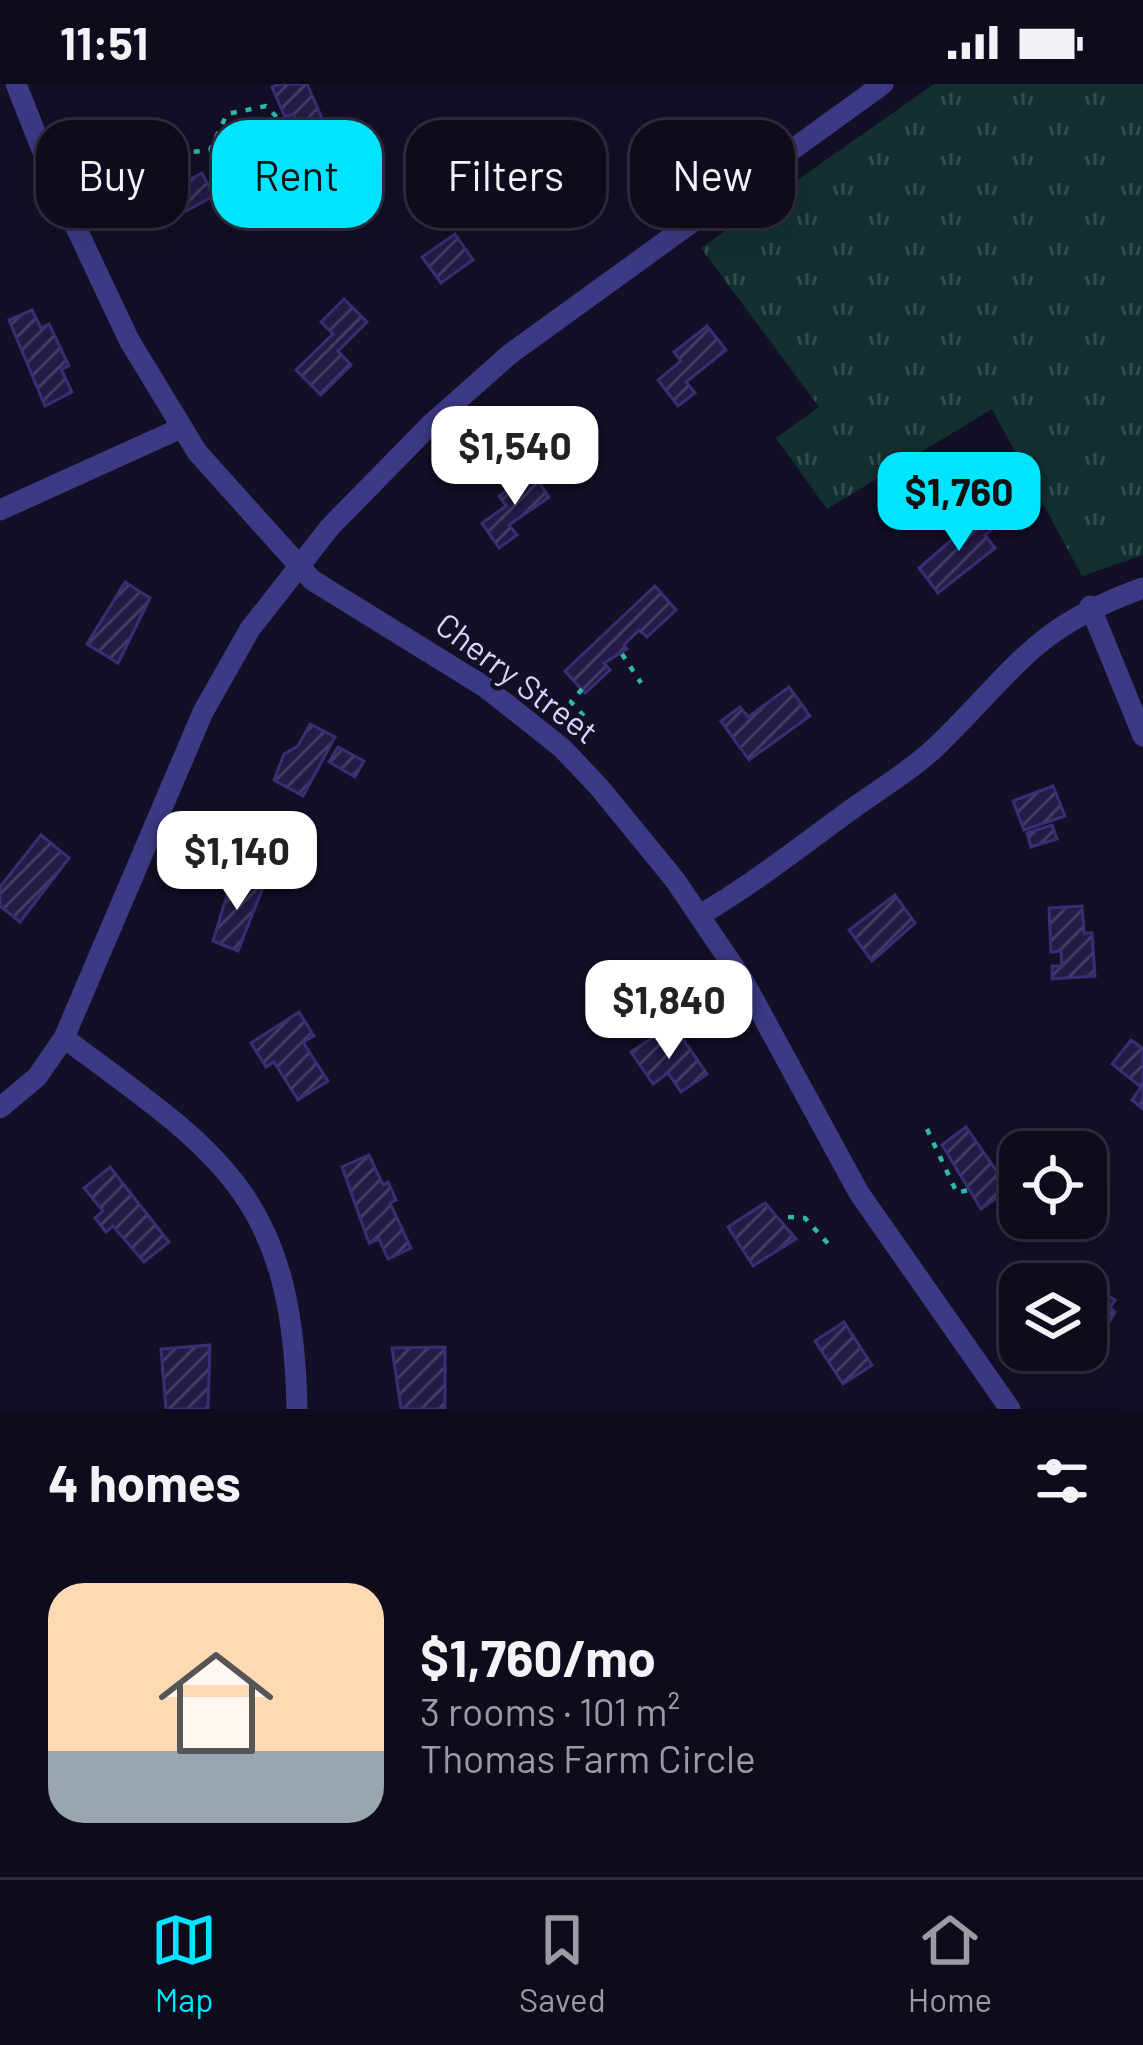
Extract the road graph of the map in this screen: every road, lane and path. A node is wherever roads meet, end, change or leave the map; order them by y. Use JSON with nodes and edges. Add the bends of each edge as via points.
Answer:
{"nodes":[{"id":1,"x":16,"y":84,"type":"edge"},
{"id":2,"x":884,"y":84,"type":"edge"},
{"id":3,"x":224,"y":120,"type":"edge"},
{"id":4,"x":280,"y":120,"type":"edge"},
{"id":5,"x":181,"y":428,"type":"junction"},
{"id":6,"x":0,"y":510,"type":"edge"},
{"id":7,"x":301,"y":569,"type":"junction"},
{"id":8,"x":1143,"y":588,"type":"edge"},
{"id":9,"x":1090,"y":607,"type":"junction"},
{"id":10,"x":622,"y":654,"type":"dead end"},
{"id":11,"x":641,"y":683,"type":"dead end"},
{"id":12,"x":582,"y":689,"type":"dead end"},
{"id":13,"x":594,"y":727,"type":"dead end"},
{"id":14,"x":1143,"y":736,"type":"edge"},
{"id":15,"x":700,"y":915,"type":"junction"},
{"id":16,"x":64,"y":1038,"type":"junction"},
{"id":17,"x":0,"y":1108,"type":"edge"},
{"id":18,"x":927,"y":1129,"type":"dead end"},
{"id":19,"x":968,"y":1190,"type":"dead end"},
{"id":20,"x":788,"y":1217,"type":"dead end"},
{"id":21,"x":831,"y":1247,"type":"dead end"},
{"id":22,"x":297,"y":1409,"type":"edge"},
{"id":23,"x":1010,"y":1409,"type":"edge"}],
"edges":[{"from":1,"to":5,"type":"street","name":"Cherry Street","via":[[107,295]]},
{"from":2,"to":7,"type":"street","via":[[510,354],[375,480]]},
{"from":3,"to":4,"type":"path","via":[[249,105],[266,106]]},
{"from":5,"to":6,"type":"street"},
{"from":5,"to":7,"type":"street","name":"Cherry Street"},
{"from":7,"to":15,"type":"street","name":"Cherry Street","via":[[352,609],[446,659],[562,748]]},
{"from":7,"to":16,"type":"street","via":[[250,629],[203,712]]},
{"from":8,"to":9,"type":"street"},
{"from":9,"to":14,"type":"street"},
{"from":9,"to":15,"type":"street","via":[[1016,662],[927,754]]},
{"from":10,"to":11,"type":"path"},
{"from":12,"to":13,"type":"path","via":[[571,702]]},
{"from":15,"to":23,"type":"street","name":"Cherry Street","via":[[859,1193]]},
{"from":16,"to":17,"type":"street","via":[[37,1077]]},
{"from":16,"to":22,"type":"street","via":[[199,1140],[257,1214],[291,1303]]},
{"from":18,"to":19,"type":"path","via":[[957,1193]]},
{"from":20,"to":21,"type":"path","via":[[805,1218]]}]}
